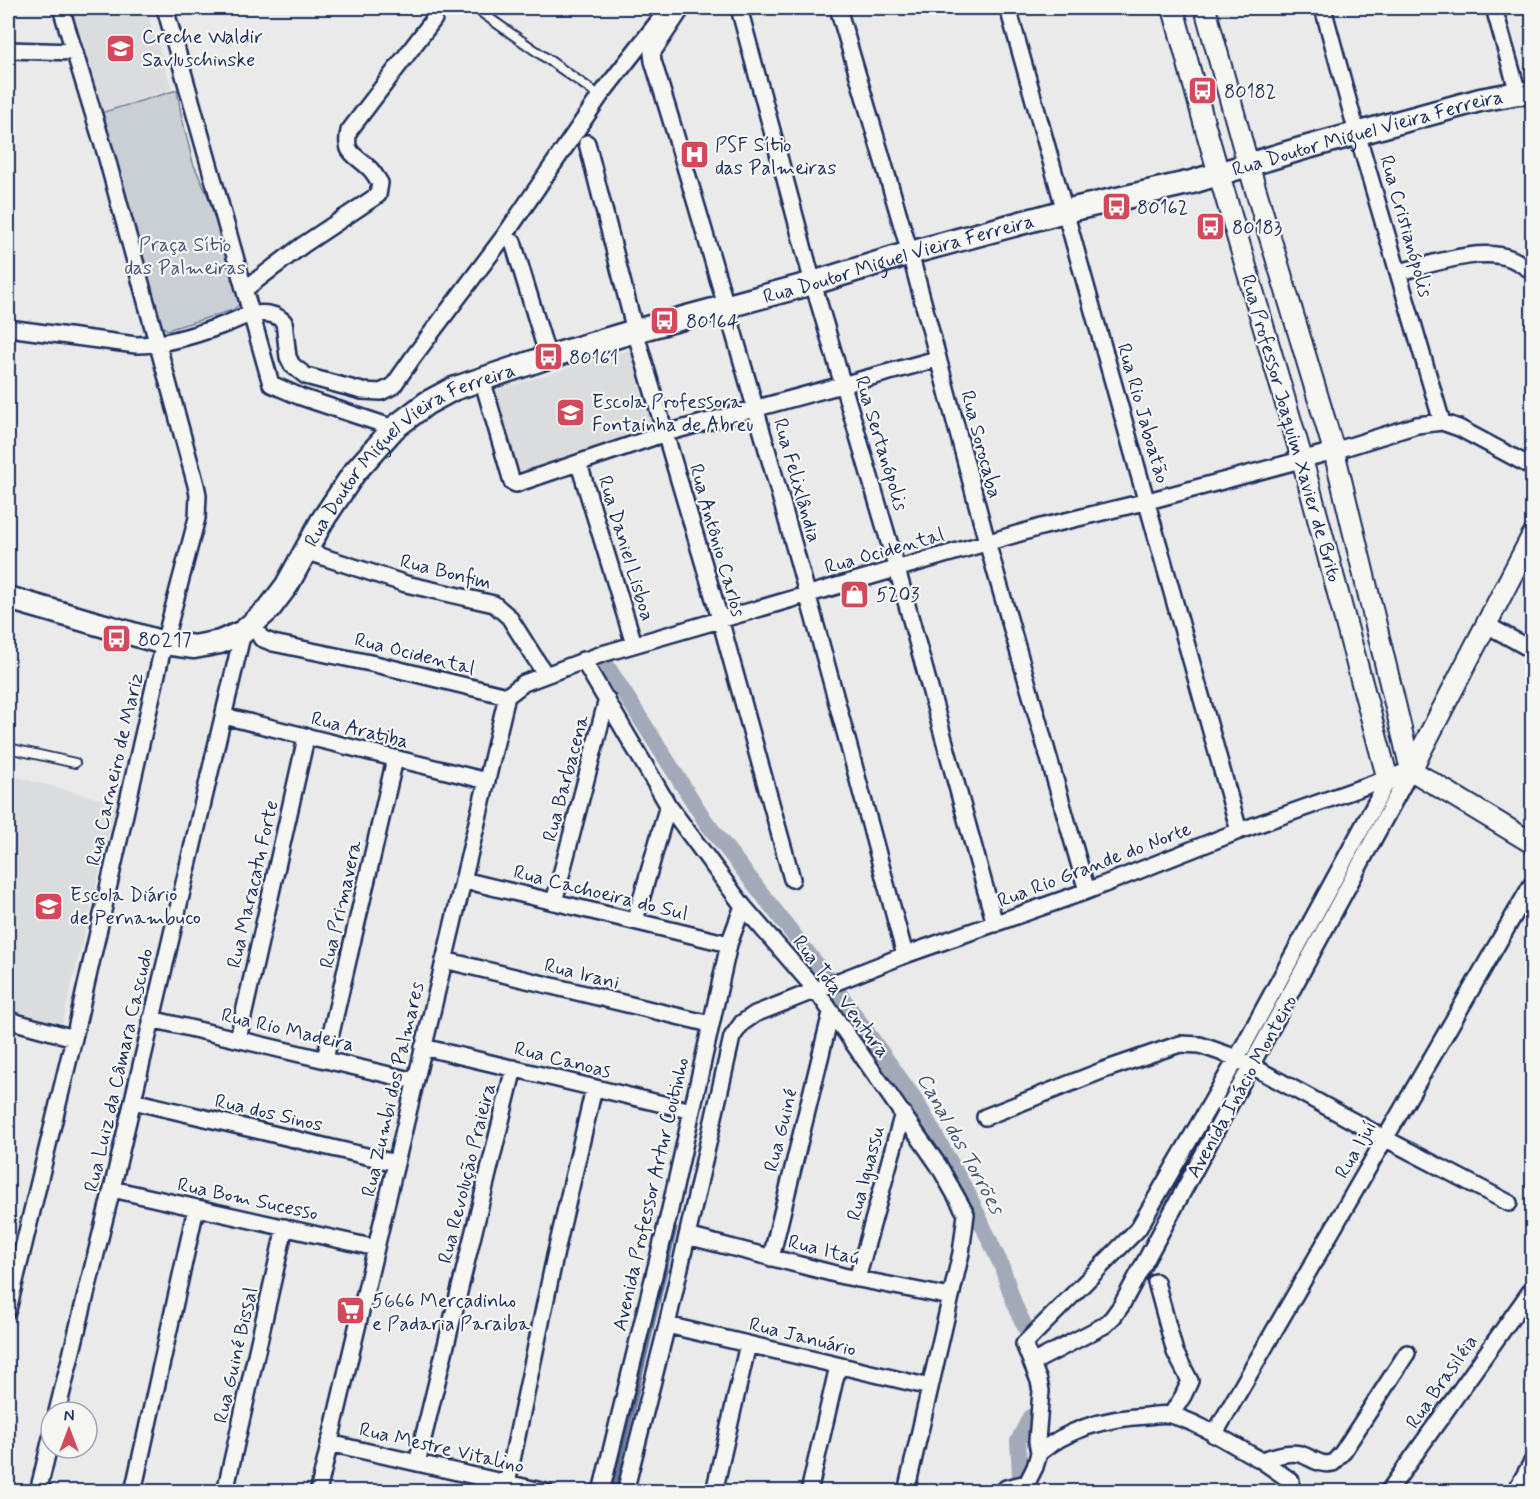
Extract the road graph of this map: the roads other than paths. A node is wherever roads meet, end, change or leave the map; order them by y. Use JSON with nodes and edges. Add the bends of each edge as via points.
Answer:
{"nodes":[{"id":1,"x":61,"y":8,"type":"edge"},
{"id":2,"x":165,"y":8,"type":"edge"},
{"id":3,"x":475,"y":8,"type":"edge"},
{"id":4,"x":669,"y":8,"type":"edge"},
{"id":5,"x":682,"y":8,"type":"edge"},
{"id":6,"x":739,"y":8,"type":"edge"},
{"id":7,"x":838,"y":8,"type":"edge"},
{"id":8,"x":1008,"y":8,"type":"edge"},
{"id":9,"x":1173,"y":8,"type":"edge"},
{"id":10,"x":1205,"y":8,"type":"edge"},
{"id":11,"x":1323,"y":8,"type":"edge"},
{"id":12,"x":1494,"y":8,"type":"edge"},
{"id":13,"x":435,"y":19,"type":"dead end"},
{"id":14,"x":8,"y":50,"type":"edge"},
{"id":15,"x":75,"y":52,"type":"junction"},
{"id":16,"x":1525,"y":93,"type":"edge"},
{"id":17,"x":600,"y":96,"type":"junction"},
{"id":18,"x":1357,"y":133,"type":"junction"},
{"id":19,"x":587,"y":143,"type":"dead end"},
{"id":20,"x":1248,"y":164,"type":"junction"},
{"id":21,"x":1220,"y":174,"type":"junction"},
{"id":22,"x":1065,"y":211,"type":"junction"},
{"id":23,"x":513,"y":242,"type":"dead end"},
{"id":24,"x":910,"y":253,"type":"junction"},
{"id":25,"x":1533,"y":271,"type":"edge"},
{"id":26,"x":1399,"y":272,"type":"junction"},
{"id":27,"x":813,"y":283,"type":"junction"},
{"id":28,"x":245,"y":289,"type":"junction"},
{"id":29,"x":726,"y":308,"type":"junction"},
{"id":30,"x":251,"y":314,"type":"junction"},
{"id":31,"x":8,"y":328,"type":"edge"},
{"id":32,"x":634,"y":331,"type":"junction"},
{"id":33,"x":158,"y":344,"type":"junction"},
{"id":34,"x":548,"y":357,"type":"junction"},
{"id":35,"x":937,"y":359,"type":"junction"},
{"id":36,"x":482,"y":379,"type":"junction"},
{"id":37,"x":842,"y":384,"type":"junction"},
{"id":38,"x":756,"y":410,"type":"junction"},
{"id":39,"x":1442,"y":422,"type":"junction"},
{"id":40,"x":394,"y":428,"type":"junction"},
{"id":41,"x":666,"y":434,"type":"junction"},
{"id":42,"x":1334,"y":451,"type":"junction"},
{"id":43,"x":1302,"y":459,"type":"junction"},
{"id":44,"x":579,"y":464,"type":"junction"},
{"id":45,"x":1533,"y":467,"type":"edge"},
{"id":46,"x":1148,"y":501,"type":"junction"},
{"id":47,"x":1533,"y":536,"type":"edge"},
{"id":48,"x":987,"y":542,"type":"junction"},
{"id":49,"x":305,"y":552,"type":"junction"},
{"id":50,"x":897,"y":569,"type":"junction"},
{"id":51,"x":808,"y":594,"type":"junction"},
{"id":52,"x":8,"y":598,"type":"edge"},
{"id":53,"x":720,"y":619,"type":"junction"},
{"id":54,"x":1487,"y":625,"type":"junction"},
{"id":55,"x":248,"y":628,"type":"junction"},
{"id":56,"x":164,"y":643,"type":"junction"},
{"id":57,"x":634,"y":644,"type":"junction"},
{"id":58,"x":1533,"y":650,"type":"edge"},
{"id":59,"x":583,"y":660,"type":"junction"},
{"id":60,"x":545,"y":674,"type":"junction"},
{"id":61,"x":507,"y":696,"type":"junction"},
{"id":62,"x":607,"y":699,"type":"junction"},
{"id":63,"x":224,"y":716,"type":"junction"},
{"id":64,"x":306,"y":738,"type":"junction"},
{"id":65,"x":8,"y":748,"type":"edge"},
{"id":66,"x":395,"y":759,"type":"junction"},
{"id":67,"x":75,"y":763,"type":"dead end"},
{"id":68,"x":1411,"y":770,"type":"junction"},
{"id":69,"x":1388,"y":780,"type":"junction"},
{"id":70,"x":487,"y":781,"type":"junction"},
{"id":71,"x":668,"y":805,"type":"junction"},
{"id":72,"x":1239,"y":831,"type":"junction"},
{"id":73,"x":1533,"y":843,"type":"edge"},
{"id":74,"x":792,"y":879,"type":"dead end"},
{"id":75,"x":463,"y":880,"type":"junction"},
{"id":76,"x":1533,"y":884,"type":"edge"},
{"id":77,"x":1087,"y":891,"type":"junction"},
{"id":78,"x":554,"y":902,"type":"junction"},
{"id":79,"x":743,"y":906,"type":"junction"},
{"id":80,"x":635,"y":921,"type":"junction"},
{"id":81,"x":995,"y":924,"type":"junction"},
{"id":82,"x":729,"y":944,"type":"junction"},
{"id":83,"x":905,"y":955,"type":"junction"},
{"id":84,"x":444,"y":960,"type":"junction"},
{"id":85,"x":816,"y":990,"type":"junction"},
{"id":86,"x":831,"y":1013,"type":"junction"},
{"id":87,"x":151,"y":1019,"type":"junction"},
{"id":88,"x":8,"y":1020,"type":"edge"},
{"id":89,"x":710,"y":1024,"type":"junction"},
{"id":90,"x":74,"y":1038,"type":"junction"},
{"id":91,"x":238,"y":1039,"type":"junction"},
{"id":92,"x":423,"y":1047,"type":"junction"},
{"id":93,"x":1237,"y":1058,"type":"junction"},
{"id":94,"x":325,"y":1059,"type":"junction"},
{"id":95,"x":1253,"y":1066,"type":"junction"},
{"id":96,"x":514,"y":1068,"type":"junction"},
{"id":97,"x":415,"y":1081,"type":"junction"},
{"id":98,"x":594,"y":1088,"type":"junction"},
{"id":99,"x":133,"y":1101,"type":"junction"},
{"id":100,"x":692,"y":1111,"type":"junction"},
{"id":101,"x":903,"y":1113,"type":"junction"},
{"id":102,"x":985,"y":1117,"type":"dead end"},
{"id":103,"x":1386,"y":1139,"type":"junction"},
{"id":104,"x":396,"y":1164,"type":"junction"},
{"id":105,"x":112,"y":1189,"type":"junction"},
{"id":106,"x":1509,"y":1203,"type":"dead end"},
{"id":107,"x":196,"y":1208,"type":"junction"},
{"id":108,"x":285,"y":1227,"type":"junction"},
{"id":109,"x":687,"y":1236,"type":"junction"},
{"id":110,"x":15,"y":1247,"type":"edge"},
{"id":111,"x":376,"y":1248,"type":"junction"},
{"id":112,"x":771,"y":1258,"type":"junction"},
{"id":113,"x":857,"y":1279,"type":"junction"},
{"id":114,"x":1156,"y":1282,"type":"dead end"},
{"id":115,"x":1530,"y":1292,"type":"edge"},
{"id":116,"x":951,"y":1298,"type":"junction"},
{"id":117,"x":8,"y":1310,"type":"edge"},
{"id":118,"x":667,"y":1324,"type":"junction"},
{"id":119,"x":748,"y":1344,"type":"junction"},
{"id":120,"x":1407,"y":1353,"type":"dead end"},
{"id":121,"x":1032,"y":1363,"type":"junction"},
{"id":122,"x":838,"y":1366,"type":"junction"},
{"id":123,"x":930,"y":1387,"type":"junction"},
{"id":124,"x":60,"y":1400,"type":"edge"},
{"id":125,"x":1171,"y":1414,"type":"junction"},
{"id":126,"x":1214,"y":1435,"type":"junction"},
{"id":127,"x":329,"y":1443,"type":"junction"},
{"id":128,"x":1039,"y":1453,"type":"junction"},
{"id":129,"x":46,"y":1460,"type":"edge"},
{"id":130,"x":1261,"y":1460,"type":"junction"},
{"id":131,"x":417,"y":1462,"type":"junction"},
{"id":132,"x":1533,"y":1462,"type":"edge"},
{"id":133,"x":507,"y":1484,"type":"junction"},
{"id":134,"x":1026,"y":1486,"type":"edge"},
{"id":135,"x":1004,"y":1490,"type":"edge"},
{"id":136,"x":38,"y":1491,"type":"edge"},
{"id":137,"x":133,"y":1491,"type":"edge"},
{"id":138,"x":225,"y":1491,"type":"edge"},
{"id":139,"x":318,"y":1491,"type":"edge"},
{"id":140,"x":546,"y":1491,"type":"edge"},
{"id":141,"x":601,"y":1491,"type":"edge"},
{"id":142,"x":625,"y":1491,"type":"edge"},
{"id":143,"x":714,"y":1491,"type":"edge"},
{"id":144,"x":809,"y":1491,"type":"edge"},
{"id":145,"x":906,"y":1491,"type":"edge"},
{"id":146,"x":1289,"y":1491,"type":"edge"},
{"id":147,"x":1388,"y":1491,"type":"edge"},
{"id":148,"x":1515,"y":1491,"type":"edge"}],
"edges":[{"from":1,"to":15,"type":"street","name":"Rua Carneiro de Mariz"},
{"from":2,"to":28,"type":"street"},
{"from":3,"to":17,"type":"lane"},
{"from":4,"to":17,"type":"street"},
{"from":5,"to":29,"type":"street","name":"Rua Felixlândia","via":[[652,53]]},
{"from":6,"to":27,"type":"street","name":"Rua Sertanópolis"},
{"from":7,"to":24,"type":"street","name":"Rua Sorocaba"},
{"from":8,"to":22,"type":"street","name":"Rua Rio Jaboatão"},
{"from":9,"to":21,"type":"street","name":"Rua Professor Joaquim Xavier de Brito"},
{"from":10,"to":20,"type":"street","name":"Rua Professor Joaquim Xavier de Brito"},
{"from":11,"to":18,"type":"street","name":"Rua Cristianópolis"},
{"from":12,"to":16,"type":"street"},
{"from":13,"to":28,"type":"street","via":[[349,131],[346,143],[350,153],[370,168],[380,183],[378,195]]},
{"from":14,"to":15,"type":"street"},
{"from":15,"to":33,"type":"street","name":"Rua Carneiro de Mariz"},
{"from":16,"to":18,"type":"main road","name":"Rua Doutor Miguel Vieira Ferreira","via":[[1480,100]]},
{"from":17,"to":30,"type":"street","via":[[505,235],[388,390],[362,392],[306,376],[288,357],[280,317]]},
{"from":18,"to":20,"type":"main road","name":"Rua Doutor Miguel Vieira Ferreira"},
{"from":18,"to":26,"type":"street","name":"Rua Cristianópolis"},
{"from":19,"to":32,"type":"street","name":"Rua Antônio Carlos"},
{"from":20,"to":21,"type":"main road","name":"Rua Doutor Miguel Vieira Ferreira"},
{"from":20,"to":42,"type":"street","name":"Rua Professor Joaquim Xavier de Brito"},
{"from":21,"to":22,"type":"main road","name":"Rua Doutor Miguel Vieira Ferreira"},
{"from":21,"to":43,"type":"street","name":"Rua Professor Joaquim Xavier de Brito"},
{"from":22,"to":24,"type":"main road","name":"Rua Doutor Miguel Vieira Ferreira"},
{"from":22,"to":46,"type":"street","name":"Rua Rio Jaboatão"},
{"from":23,"to":34,"type":"street"},
{"from":24,"to":27,"type":"main road","name":"Rua Doutor Miguel Vieira Ferreira"},
{"from":24,"to":35,"type":"street","name":"Rua Sorocaba"},
{"from":25,"to":26,"type":"street","via":[[1510,258],[1466,256]]},
{"from":26,"to":39,"type":"street","name":"Rua Cristianópolis"},
{"from":27,"to":29,"type":"main road","name":"Rua Doutor Miguel Vieira Ferreira"},
{"from":27,"to":37,"type":"street","name":"Rua Sertanópolis"},
{"from":28,"to":30,"type":"street"},
{"from":29,"to":32,"type":"main road","name":"Rua Doutor Miguel Vieira Ferreira"},
{"from":29,"to":38,"type":"street","name":"Rua Felixlândia"},
{"from":30,"to":33,"type":"street"},
{"from":30,"to":40,"type":"street","via":[[271,384]]},
{"from":31,"to":33,"type":"street","via":[[136,345]]},
{"from":32,"to":34,"type":"main road","name":"Rua Doutor Miguel Vieira Ferreira"},
{"from":32,"to":41,"type":"street","name":"Rua Antônio Carlos"},
{"from":33,"to":56,"type":"street","name":"Rua Carneiro de Mariz","via":[[198,504]]},
{"from":34,"to":36,"type":"main road","name":"Rua Doutor Miguel Vieira Ferreira"},
{"from":35,"to":37,"type":"street"},
{"from":35,"to":48,"type":"street","name":"Rua Sorocaba"},
{"from":36,"to":40,"type":"main road","name":"Rua Doutor Miguel Vieira Ferreira","via":[[453,389]]},
{"from":36,"to":44,"type":"street","via":[[512,482],[523,483]]},
{"from":37,"to":38,"type":"street"},
{"from":37,"to":50,"type":"street","name":"Rua Sertanópolis"},
{"from":38,"to":41,"type":"street"},
{"from":38,"to":51,"type":"street","name":"Rua Felixlândia"},
{"from":39,"to":42,"type":"street","name":"Rua Ocidental","via":[[1417,425]]},
{"from":39,"to":45,"type":"street"},
{"from":40,"to":49,"type":"main road","name":"Rua Doutor Miguel Vieira Ferreira","via":[[354,473]]},
{"from":41,"to":44,"type":"street"},
{"from":41,"to":53,"type":"street","name":"Rua Antônio Carlos"},
{"from":42,"to":43,"type":"street","name":"Rua Ocidental"},
{"from":42,"to":68,"type":"street","name":"Rua Professor Joaquim Xavier de Brito"},
{"from":43,"to":46,"type":"street","name":"Rua Ocidental"},
{"from":43,"to":69,"type":"street","name":"Rua Professor Joaquim Xavier de Brito"},
{"from":44,"to":57,"type":"street","name":"Rua Daniel Lisboa"},
{"from":46,"to":48,"type":"street","name":"Rua Ocidental"},
{"from":46,"to":72,"type":"street","name":"Rua Rio Jaboatão"},
{"from":47,"to":54,"type":"street","name":"Avenida Inácio Monteiro"},
{"from":48,"to":50,"type":"street","name":"Rua Ocidental"},
{"from":48,"to":77,"type":"street","name":"Rua Sorocaba"},
{"from":49,"to":55,"type":"main road","name":"Rua Doutor Miguel Vieira Ferreira","via":[[269,609]]},
{"from":49,"to":60,"type":"street","name":"Rua Bonfim","via":[[405,584],[494,604],[509,617]]},
{"from":50,"to":51,"type":"street","name":"Rua Ocidental"},
{"from":50,"to":81,"type":"street","name":"Rua Sertanópolis"},
{"from":51,"to":53,"type":"street","name":"Rua Ocidental"},
{"from":51,"to":83,"type":"street","name":"Rua Felixlândia"},
{"from":52,"to":56,"type":"main road","name":"Rua Doutor Miguel Vieira Ferreira"},
{"from":53,"to":57,"type":"street","name":"Rua Ocidental"},
{"from":53,"to":74,"type":"street","name":"Rua Antônio Carlos"},
{"from":54,"to":58,"type":"street"},
{"from":54,"to":68,"type":"street","name":"Avenida Inácio Monteiro"},
{"from":55,"to":56,"type":"main road","name":"Rua Doutor Miguel Vieira Ferreira","via":[[220,642],[194,646]]},
{"from":55,"to":61,"type":"street","name":"Rua Ocidental","via":[[273,643]]},
{"from":55,"to":63,"type":"street","name":"Rua Luiz da Câmara Cascudo"},
{"from":56,"to":90,"type":"street","name":"Rua Carneiro de Mariz"},
{"from":57,"to":59,"type":"street","name":"Rua Ocidental"},
{"from":59,"to":60,"type":"street","name":"Rua Ocidental"},
{"from":59,"to":62,"type":"street","name":"Rua Tota Ventura"},
{"from":60,"to":61,"type":"street","name":"Rua Ocidental"},
{"from":61,"to":70,"type":"street","name":"Rua Zumbi dos Palmares"},
{"from":62,"to":71,"type":"street","name":"Rua Tota Ventura"},
{"from":62,"to":78,"type":"street","name":"Rua Barbacena"},
{"from":63,"to":64,"type":"street","name":"Rua Aratiba"},
{"from":63,"to":87,"type":"street","name":"Rua Luiz da Câmara Cascudo"},
{"from":64,"to":66,"type":"street","name":"Rua Aratiba"},
{"from":64,"to":91,"type":"street","name":"Rua Maracatu Forte"},
{"from":65,"to":67,"type":"lane"},
{"from":66,"to":70,"type":"street","name":"Rua Aratiba"},
{"from":66,"to":94,"type":"street","name":"Rua Primavera"},
{"from":68,"to":69,"type":"street"},
{"from":68,"to":73,"type":"street"},
{"from":68,"to":95,"type":"street","name":"Avenida Inácio Monteiro"},
{"from":69,"to":72,"type":"street","name":"Rua Rio Grande do Norte"},
{"from":69,"to":93,"type":"street","name":"Avenida Inácio Monteiro"},
{"from":70,"to":75,"type":"street","name":"Rua Zumbi dos Palmares"},
{"from":71,"to":79,"type":"street","name":"Rua Tota Ventura"},
{"from":71,"to":80,"type":"street"},
{"from":72,"to":77,"type":"street","name":"Rua Rio Grande do Norte"},
{"from":75,"to":78,"type":"street","name":"Rua Cachoeira do Sul"},
{"from":75,"to":84,"type":"street","name":"Rua Zumbi dos Palmares"},
{"from":76,"to":103,"type":"street","name":"Rua Ijuí"},
{"from":77,"to":81,"type":"street","name":"Rua Rio Grande do Norte"},
{"from":78,"to":80,"type":"street","name":"Rua Cachoeira do Sul"},
{"from":79,"to":82,"type":"street","name":"Avenida Professor Artur Coutinho"},
{"from":79,"to":85,"type":"street","name":"Rua Tota Ventura"},
{"from":80,"to":82,"type":"street","name":"Rua Cachoeira do Sul"},
{"from":81,"to":83,"type":"street","name":"Rua Rio Grande do Norte"},
{"from":82,"to":89,"type":"street","name":"Avenida Professor Artur Coutinho"},
{"from":83,"to":85,"type":"street","name":"Rua Rio Grande do Norte"},
{"from":84,"to":89,"type":"street","name":"Rua Irani"},
{"from":84,"to":92,"type":"street","name":"Rua Zumbi dos Palmares"},
{"from":85,"to":86,"type":"street","name":"Rua Tota Ventura"},
{"from":85,"to":109,"type":"street","via":[[755,1014],[732,1037]]},
{"from":86,"to":101,"type":"street","name":"Rua Tota Ventura"},
{"from":86,"to":112,"type":"street","name":"Rua Guiné"},
{"from":87,"to":91,"type":"street","name":"Rua Rio Madeira"},
{"from":87,"to":99,"type":"street","name":"Rua Luiz da Câmara Cascudo"},
{"from":88,"to":90,"type":"street"},
{"from":89,"to":100,"type":"street","name":"Avenida Professor Artur Coutinho"},
{"from":90,"to":110,"type":"street","name":"Rua Carneiro de Mariz"},
{"from":91,"to":94,"type":"street","name":"Rua Rio Madeira"},
{"from":92,"to":96,"type":"street","name":"Rua Canoas"},
{"from":92,"to":97,"type":"street","name":"Rua Zumbi dos Palmares"},
{"from":93,"to":95,"type":"street"},
{"from":93,"to":102,"type":"street","via":[[1210,1047],[1180,1044]]},
{"from":93,"to":121,"type":"street","name":"Avenida Inácio Monteiro","via":[[1138,1229],[1024,1344]]},
{"from":94,"to":97,"type":"street","name":"Rua Rio Madeira"},
{"from":95,"to":103,"type":"street"},
{"from":95,"to":121,"type":"street","name":"Avenida Inácio Monteiro","via":[[1113,1317]]},
{"from":96,"to":98,"type":"street","name":"Rua Canoas"},
{"from":96,"to":131,"type":"street","name":"Rua Revolução Praieira"},
{"from":97,"to":104,"type":"street","name":"Rua Zumbi dos Palmares"},
{"from":98,"to":100,"type":"street","name":"Rua Canoas"},
{"from":98,"to":133,"type":"street"},
{"from":99,"to":104,"type":"street","name":"Rua dos Sinos"},
{"from":99,"to":105,"type":"street","name":"Rua Luiz da Câmara Cascudo"},
{"from":100,"to":141,"type":"street","name":"Avenida Professor Artur Coutinho"},
{"from":101,"to":113,"type":"street","name":"Rua Iguassu"},
{"from":101,"to":116,"type":"street","name":"Rua Tota Ventura","via":[[966,1214]]},
{"from":103,"to":106,"type":"street"},
{"from":103,"to":126,"type":"street","name":"Rua Ijuí"},
{"from":104,"to":111,"type":"street","name":"Rua Zumbi dos Palmares"},
{"from":105,"to":107,"type":"street","name":"Rua Bom Sucesso"},
{"from":105,"to":124,"type":"street","name":"Rua Luiz da Câmara Cascudo"},
{"from":107,"to":108,"type":"street","name":"Rua Bom Sucesso"},
{"from":107,"to":137,"type":"street"},
{"from":108,"to":111,"type":"street","name":"Rua Bom Sucesso"},
{"from":108,"to":138,"type":"street","name":"Rua Guiné Bissal"},
{"from":109,"to":112,"type":"street","name":"Rua Itaú"},
{"from":109,"to":118,"type":"street"},
{"from":110,"to":117,"type":"street","name":"Rua Carneiro de Mariz"},
{"from":111,"to":127,"type":"street","name":"Rua Zumbi dos Palmares"},
{"from":112,"to":113,"type":"street","name":"Rua Itaú"},
{"from":113,"to":116,"type":"street","name":"Rua Itaú"},
{"from":114,"to":125,"type":"street","via":[[1175,1352],[1190,1381]]},
{"from":115,"to":147,"type":"street","name":"Rua Brasiléia"},
{"from":116,"to":123,"type":"street","name":"Rua Tota Ventura"},
{"from":118,"to":119,"type":"street","name":"Rua Januário"},
{"from":118,"to":142,"type":"street"},
{"from":119,"to":122,"type":"street","name":"Rua Januário"},
{"from":119,"to":143,"type":"street"},
{"from":120,"to":130,"type":"street","via":[[1333,1463],[1320,1464],[1291,1453]]},
{"from":121,"to":128,"type":"street","via":[[1041,1390]]},
{"from":122,"to":123,"type":"street","name":"Rua Januário"},
{"from":122,"to":144,"type":"street"},
{"from":123,"to":145,"type":"street","name":"Rua Tota Ventura"},
{"from":125,"to":126,"type":"street"},
{"from":125,"to":128,"type":"street","via":[[1105,1421],[1083,1428]]},
{"from":126,"to":130,"type":"street"},
{"from":127,"to":131,"type":"street","name":"Rua Mestre Vitalino"},
{"from":127,"to":139,"type":"street","name":"Rua Zumbi dos Palmares"},
{"from":128,"to":134,"type":"street"},
{"from":129,"to":136,"type":"street"},
{"from":130,"to":146,"type":"street","via":[[1291,1481]]},
{"from":131,"to":133,"type":"street","name":"Rua Mestre Vitalino"},
{"from":132,"to":148,"type":"street"},
{"from":133,"to":140,"type":"street","name":"Rua Mestre Vitalino"},
{"from":134,"to":135,"type":"street"}]}
